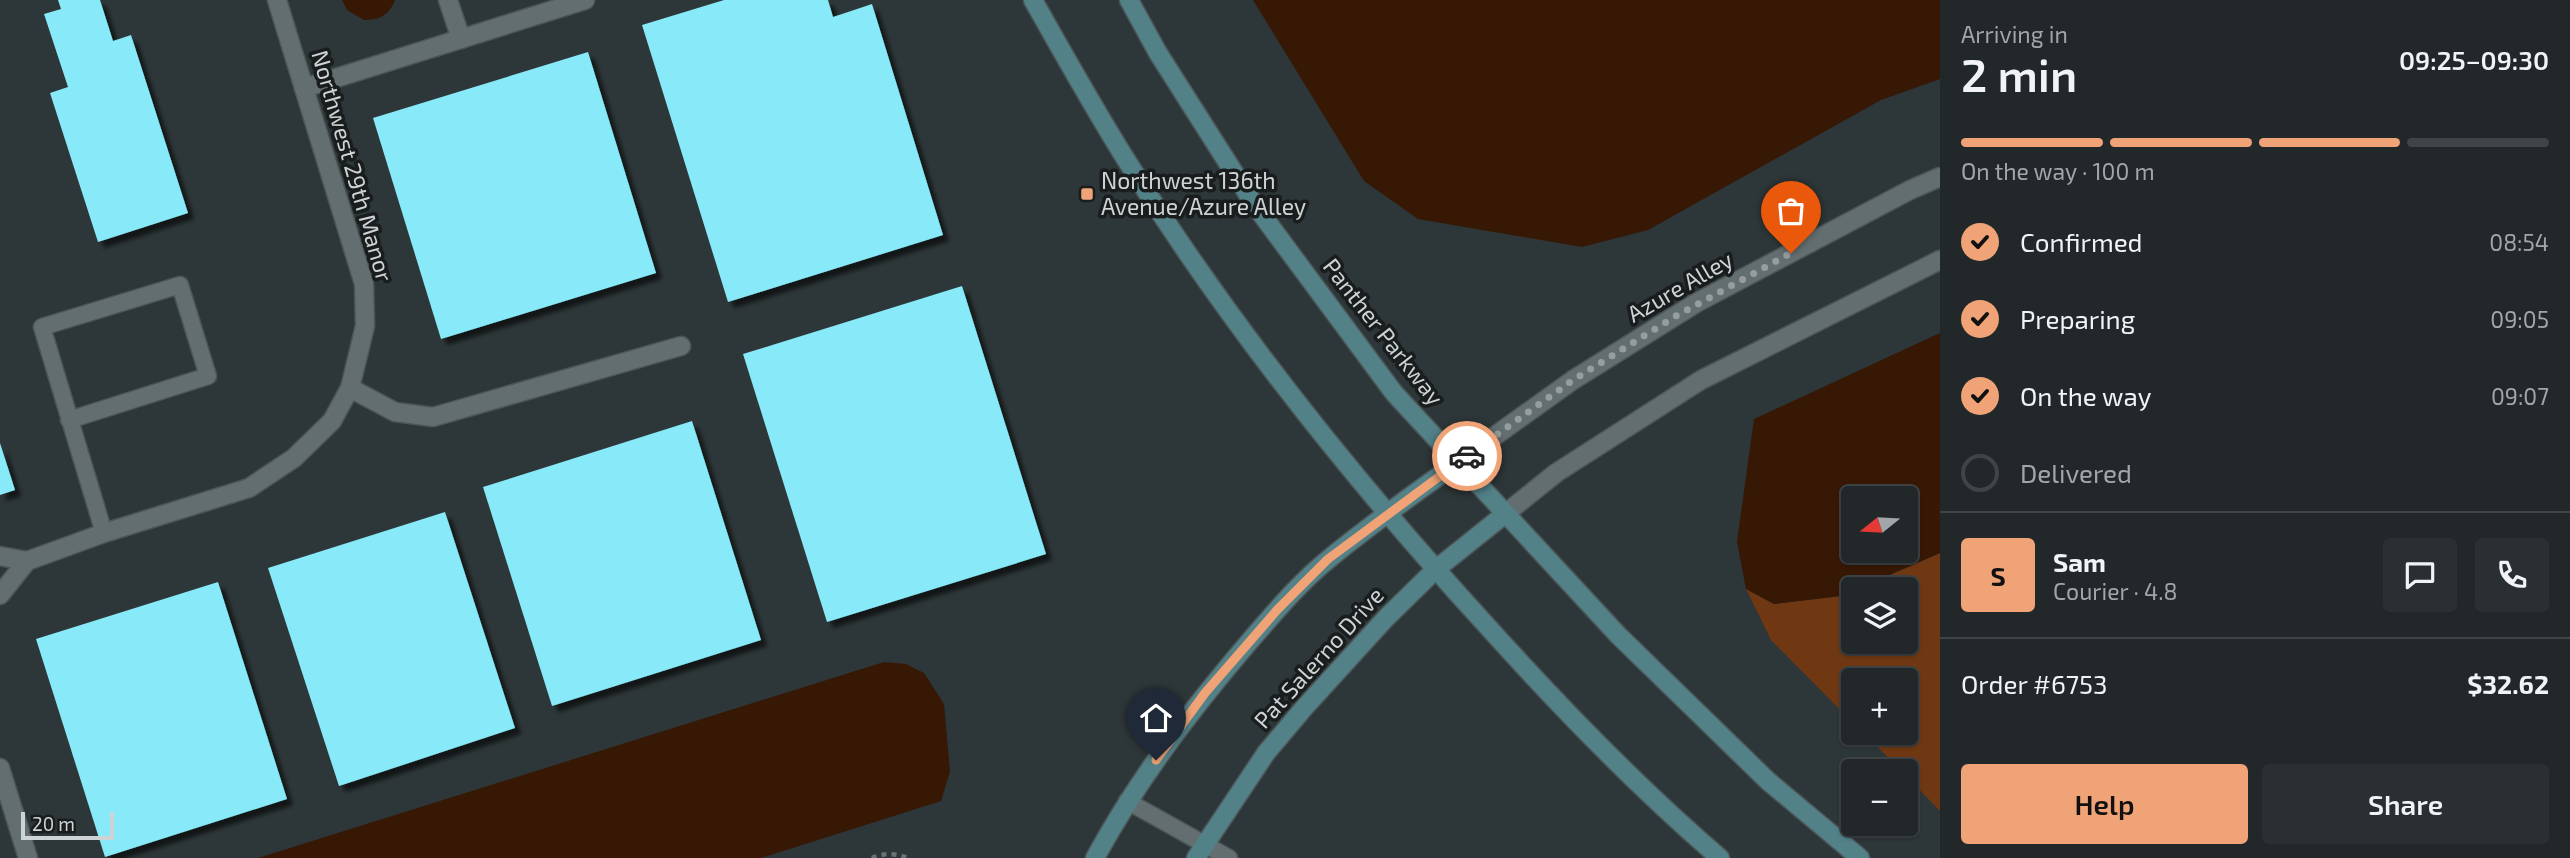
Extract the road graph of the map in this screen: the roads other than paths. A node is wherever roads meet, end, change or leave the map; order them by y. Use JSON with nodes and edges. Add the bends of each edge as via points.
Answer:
{"nodes":[{"id":1,"x":277,"y":0,"type":"edge"},
{"id":2,"x":448,"y":0,"type":"edge"},
{"id":3,"x":585,"y":0,"type":"edge"},
{"id":4,"x":1033,"y":0,"type":"edge"},
{"id":5,"x":1129,"y":0,"type":"edge"},
{"id":6,"x":461,"y":39,"type":"junction"},
{"id":7,"x":304,"y":88,"type":"junction"},
{"id":8,"x":1940,"y":177,"type":"edge"},
{"id":9,"x":1940,"y":260,"type":"edge"},
{"id":10,"x":681,"y":346,"type":"dead end"},
{"id":11,"x":351,"y":388,"type":"junction"},
{"id":12,"x":69,"y":420,"type":"junction"},
{"id":13,"x":1457,"y":463,"type":"junction"},
{"id":14,"x":1386,"y":514,"type":"junction"},
{"id":15,"x":1505,"y":514,"type":"junction"},
{"id":16,"x":104,"y":533,"type":"junction"},
{"id":17,"x":0,"y":556,"type":"edge"},
{"id":18,"x":27,"y":561,"type":"junction"},
{"id":19,"x":1435,"y":570,"type":"junction"},
{"id":20,"x":0,"y":595,"type":"edge"},
{"id":21,"x":0,"y":768,"type":"edge"},
{"id":22,"x":1127,"y":801,"type":"junction"},
{"id":23,"x":1200,"y":851,"type":"edge"},
{"id":24,"x":28,"y":858,"type":"edge"},
{"id":25,"x":1096,"y":858,"type":"edge"},
{"id":26,"x":1228,"y":858,"type":"edge"},
{"id":27,"x":1720,"y":858,"type":"edge"},
{"id":28,"x":1860,"y":858,"type":"edge"}],
"edges":[{"from":1,"to":7,"type":"street","name":"Northwest 29th Manor"},
{"from":2,"to":6,"type":"street"},
{"from":3,"to":6,"type":"street"},
{"from":4,"to":14,"type":"main road","via":[[1125,159],[1189,255]]},
{"from":5,"to":13,"type":"main road","name":"Panther Parkway","via":[[1254,204],[1394,393]]},
{"from":6,"to":7,"type":"street"},
{"from":7,"to":11,"type":"street","name":"Northwest 29th Manor","via":[[364,284],[365,326]]},
{"from":8,"to":13,"type":"street","name":"Azure Alley","via":[[1696,303],[1573,380]]},
{"from":9,"to":15,"type":"street","via":[[1701,380],[1556,472]]},
{"from":10,"to":11,"type":"street","via":[[433,417],[395,412]]},
{"from":11,"to":16,"type":"street","name":"Northwest 29th Manor","via":[[332,421],[313,440],[249,488]]},
{"from":12,"to":12,"type":"lane","via":[[42,327],[180,285],[208,376]]},
{"from":12,"to":16,"type":"lane"},
{"from":13,"to":14,"type":"main road"},
{"from":13,"to":15,"type":"main road","name":"Panther Parkway"},
{"from":14,"to":19,"type":"main road"},
{"from":14,"to":22,"type":"main road","via":[[1328,559],[1277,610],[1205,693]]},
{"from":15,"to":19,"type":"main road","name":"Pat Salerno Drive"},
{"from":15,"to":28,"type":"main road","name":"Panther Parkway","via":[[1618,635],[1768,781]]},
{"from":16,"to":18,"type":"street","name":"Northwest 29th Manor"},
{"from":17,"to":18,"type":"street"},
{"from":18,"to":20,"type":"street"},
{"from":19,"to":23,"type":"main road","name":"Pat Salerno Drive","via":[[1279,738]]},
{"from":19,"to":27,"type":"main road","via":[[1557,703]]},
{"from":21,"to":24,"type":"street"},
{"from":22,"to":23,"type":"lane"},
{"from":22,"to":25,"type":"main road"},
{"from":23,"to":26,"type":"lane"}]}
